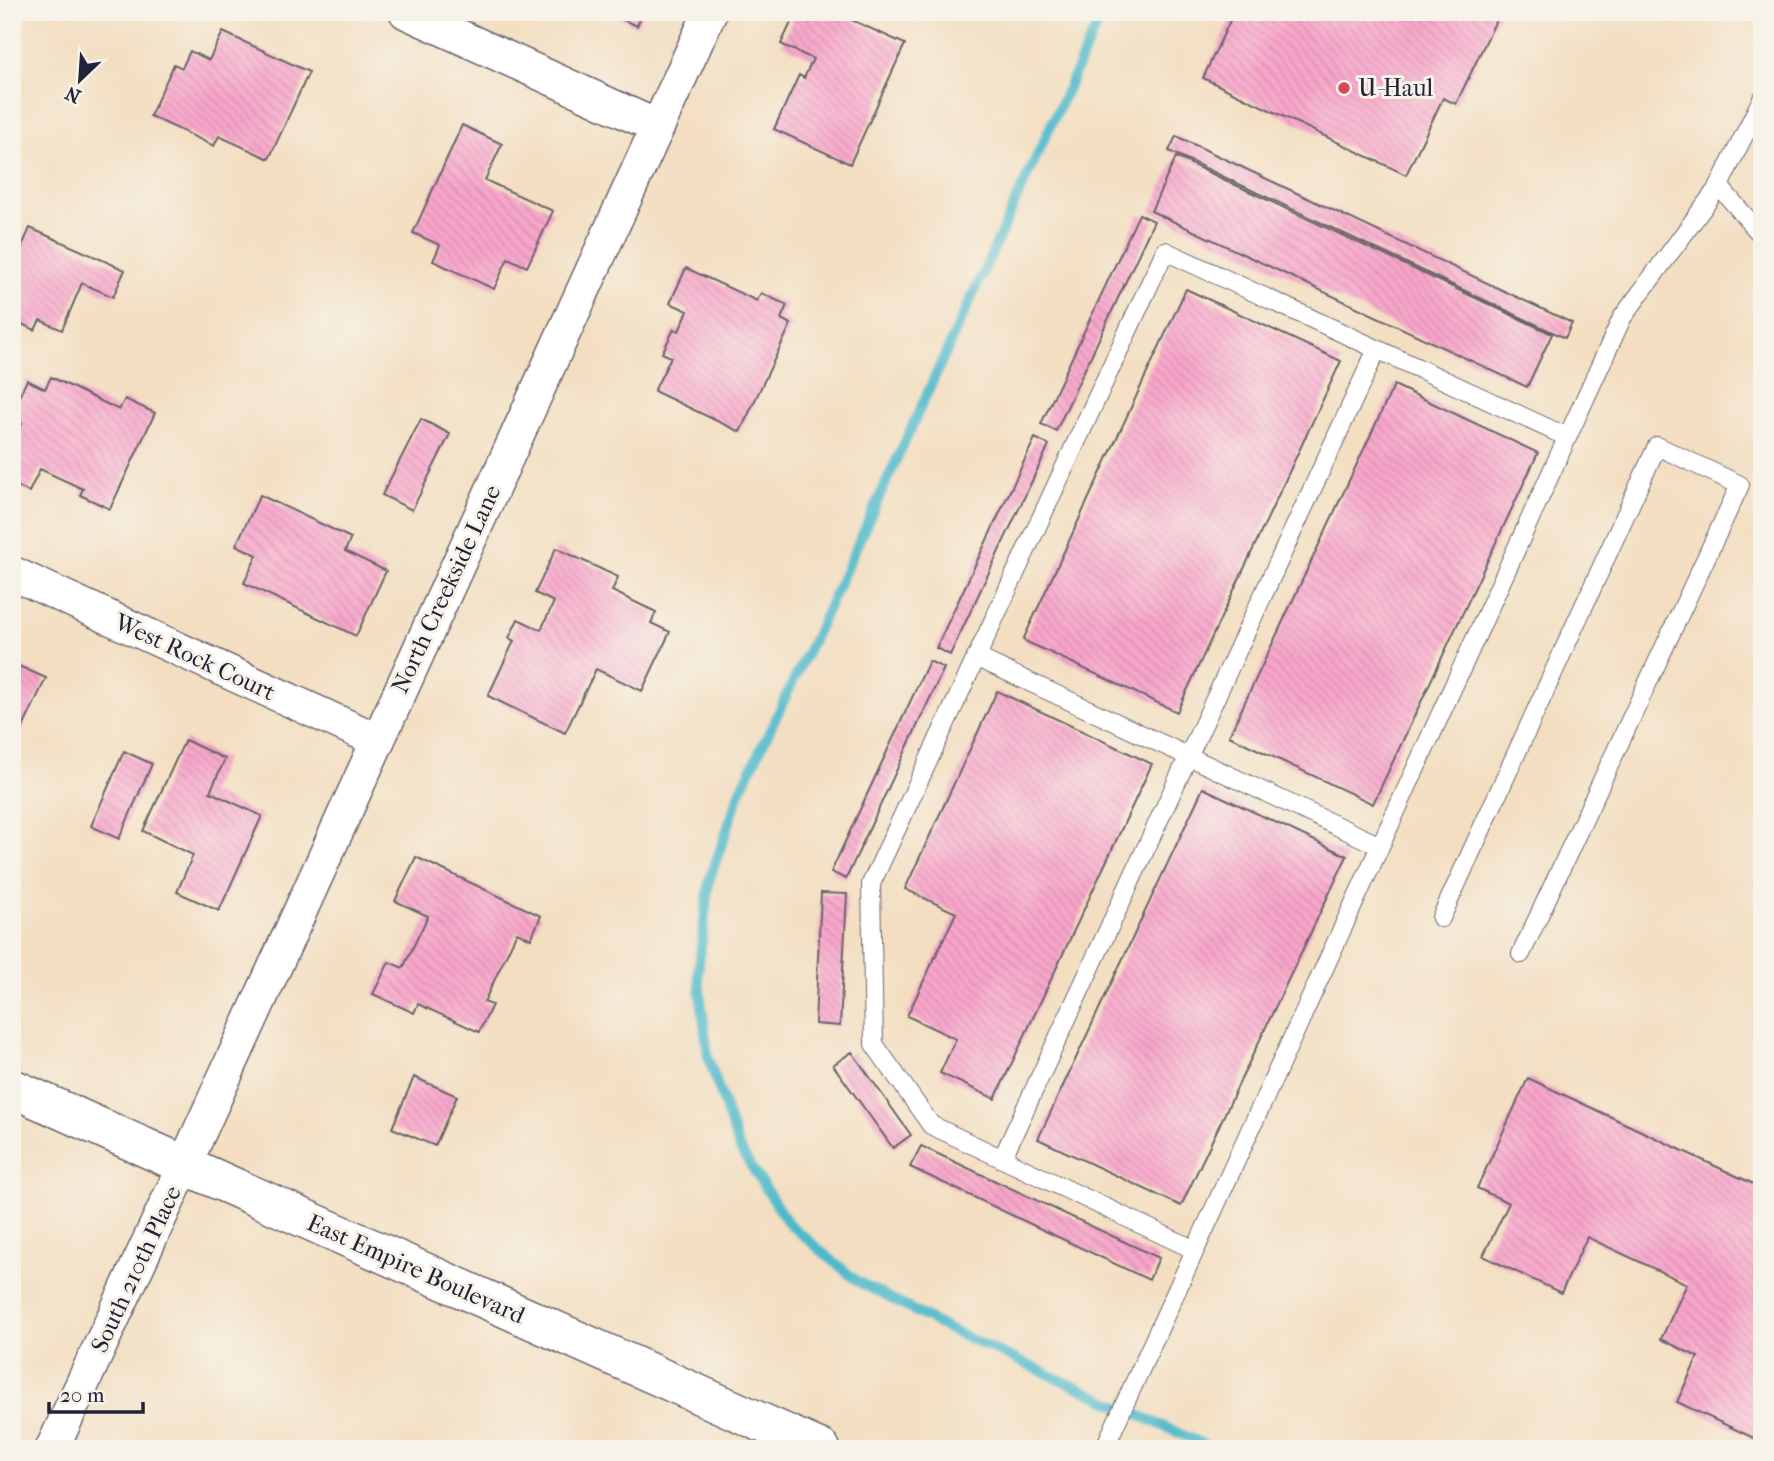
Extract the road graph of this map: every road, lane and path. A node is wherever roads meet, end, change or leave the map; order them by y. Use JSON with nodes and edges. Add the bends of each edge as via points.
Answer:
{"nodes":[{"id":1,"x":406,"y":12,"type":"edge"},
{"id":2,"x":710,"y":12,"type":"edge"},
{"id":3,"x":1762,"y":99,"type":"edge"},
{"id":4,"x":658,"y":127,"type":"junction"},
{"id":5,"x":1719,"y":186,"type":"junction"},
{"id":6,"x":1762,"y":236,"type":"edge"},
{"id":7,"x":1377,"y":349,"type":"junction"},
{"id":8,"x":1567,"y":437,"type":"junction"},
{"id":9,"x":12,"y":573,"type":"edge"},
{"id":10,"x":976,"y":657,"type":"junction"},
{"id":11,"x":377,"y":740,"type":"junction"},
{"id":12,"x":1188,"y":756,"type":"junction"},
{"id":13,"x":1380,"y":846,"type":"junction"},
{"id":14,"x":1441,"y":918,"type":"dead end"},
{"id":15,"x":1521,"y":954,"type":"dead end"},
{"id":16,"x":12,"y":1087,"type":"edge"},
{"id":17,"x":1002,"y":1159,"type":"junction"},
{"id":18,"x":184,"y":1166,"type":"junction"},
{"id":19,"x":1195,"y":1250,"type":"junction"},
{"id":20,"x":1105,"y":1445,"type":"edge"},
{"id":21,"x":52,"y":1449,"type":"edge"},
{"id":22,"x":821,"y":1449,"type":"edge"}],
"edges":[{"from":1,"to":4,"type":"street"},
{"from":2,"to":4,"type":"street","name":"North Creekside Lane"},
{"from":3,"to":5,"type":"lane"},
{"from":4,"to":11,"type":"street","name":"North Creekside Lane"},
{"from":5,"to":6,"type":"lane"},
{"from":5,"to":8,"type":"lane","via":[[1622,317]]},
{"from":7,"to":8,"type":"lane"},
{"from":7,"to":10,"type":"lane","via":[[1165,251]]},
{"from":7,"to":12,"type":"lane"},
{"from":8,"to":13,"type":"lane"},
{"from":9,"to":11,"type":"street","name":"West Rock Court"},
{"from":10,"to":12,"type":"lane"},
{"from":10,"to":17,"type":"lane","via":[[871,884],[874,1044],[931,1125]]},
{"from":11,"to":18,"type":"street","name":"North Creekside Lane"},
{"from":12,"to":13,"type":"lane"},
{"from":12,"to":17,"type":"lane"},
{"from":13,"to":19,"type":"lane"},
{"from":14,"to":15,"type":"lane","via":[[1657,446],[1740,485]]},
{"from":16,"to":18,"type":"street","name":"East Empire Boulevard"},
{"from":17,"to":19,"type":"lane"},
{"from":18,"to":21,"type":"street","name":"South 210th Place"},
{"from":18,"to":22,"type":"street","name":"East Empire Boulevard"},
{"from":19,"to":20,"type":"lane"}]}
